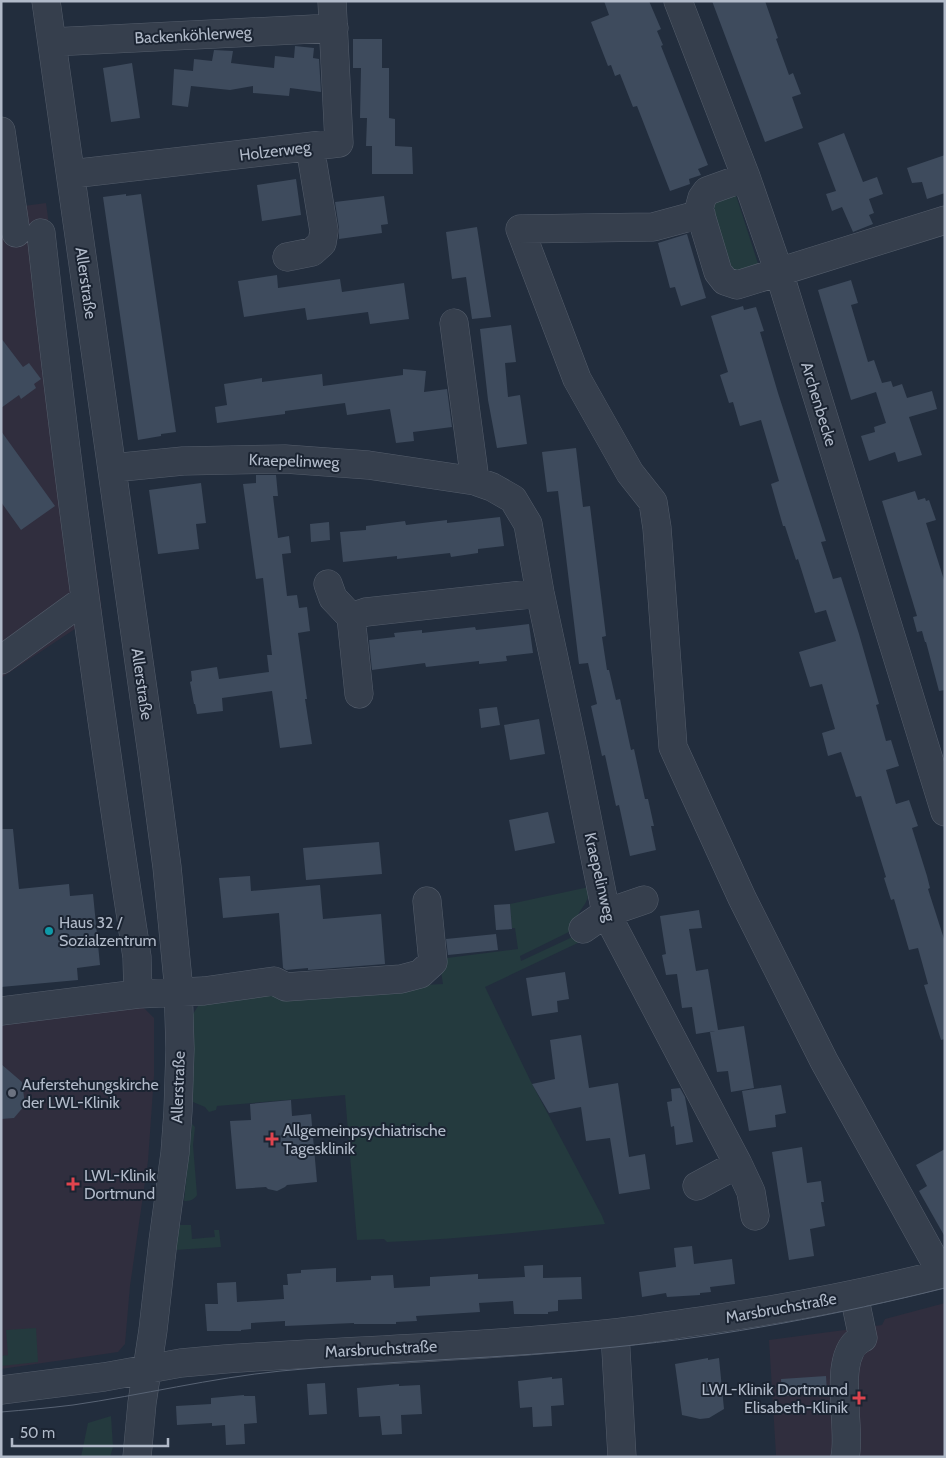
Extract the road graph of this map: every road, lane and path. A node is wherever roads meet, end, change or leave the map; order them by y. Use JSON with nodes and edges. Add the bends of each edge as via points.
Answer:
{"nodes":[{"id":1,"x":46,"y":1,"type":"edge"},
{"id":2,"x":332,"y":1,"type":"edge"},
{"id":3,"x":678,"y":1,"type":"edge"},
{"id":4,"x":334,"y":28,"type":"junction"},
{"id":5,"x":52,"y":42,"type":"junction"},
{"id":6,"x":1,"y":131,"type":"edge"},
{"id":7,"x":310,"y":147,"type":"junction"},
{"id":8,"x":70,"y":174,"type":"junction"},
{"id":9,"x":746,"y":176,"type":"junction"},
{"id":10,"x":700,"y":214,"type":"junction"},
{"id":11,"x":945,"y":220,"type":"edge"},
{"id":12,"x":78,"y":230,"type":"junction"},
{"id":13,"x":20,"y":233,"type":"edge"},
{"id":14,"x":287,"y":257,"type":"dead end"},
{"id":15,"x":779,"y":272,"type":"junction"},
{"id":16,"x":454,"y":323,"type":"dead end"},
{"id":17,"x":112,"y":468,"type":"junction"},
{"id":18,"x":475,"y":481,"type":"junction"},
{"id":19,"x":328,"y":584,"type":"dead end"},
{"id":20,"x":540,"y":593,"type":"junction"},
{"id":21,"x":85,"y":599,"type":"junction"},
{"id":22,"x":351,"y":617,"type":"junction"},
{"id":23,"x":1,"y":660,"type":"edge"},
{"id":24,"x":359,"y":694,"type":"dead end"},
{"id":25,"x":945,"y":812,"type":"edge"},
{"id":26,"x":644,"y":900,"type":"dead end"},
{"id":27,"x":427,"y":901,"type":"dead end"},
{"id":28,"x":606,"y":914,"type":"junction"},
{"id":29,"x":583,"y":929,"type":"dead end"},
{"id":30,"x":178,"y":993,"type":"junction"},
{"id":31,"x":138,"y":994,"type":"junction"},
{"id":32,"x":1,"y":1011,"type":"edge"},
{"id":33,"x":738,"y":1164,"type":"junction"},
{"id":34,"x":697,"y":1186,"type":"dead end"},
{"id":35,"x":755,"y":1216,"type":"dead end"},
{"id":36,"x":943,"y":1273,"type":"edge"},
{"id":37,"x":854,"y":1295,"type":"junction"},
{"id":38,"x":615,"y":1333,"type":"junction"},
{"id":39,"x":148,"y":1369,"type":"junction"},
{"id":40,"x":1,"y":1390,"type":"edge"},
{"id":41,"x":137,"y":1457,"type":"edge"},
{"id":42,"x":622,"y":1457,"type":"edge"},
{"id":43,"x":845,"y":1457,"type":"edge"}],
"edges":[{"from":1,"to":5,"type":"street","name":"Allerstraße"},
{"from":2,"to":4,"type":"street","name":"Holzerweg"},
{"from":3,"to":9,"type":"street","name":"Archenbecke"},
{"from":4,"to":5,"type":"street","name":"Backenköhlerweg"},
{"from":4,"to":7,"type":"street","name":"Holzerweg","via":[[339,143]]},
{"from":5,"to":8,"type":"street","name":"Allerstraße"},
{"from":6,"to":13,"type":"street"},
{"from":7,"to":8,"type":"street","name":"Holzerweg"},
{"from":7,"to":14,"type":"street","via":[[324,231],[322,243],[312,252]]},
{"from":8,"to":12,"type":"street","name":"Allerstraße"},
{"from":9,"to":10,"type":"street","via":[[707,191],[702,198]]},
{"from":9,"to":15,"type":"street","name":"Archenbecke"},
{"from":10,"to":15,"type":"street","via":[[718,272],[725,281],[737,285]]},
{"from":10,"to":36,"type":"street","via":[[653,227],[520,230],[576,379],[630,472],[653,502],[658,528],[673,748],[742,898],[824,1061]]},
{"from":11,"to":15,"type":"street"},
{"from":12,"to":13,"type":"street"},
{"from":12,"to":17,"type":"street","name":"Allerstraße"},
{"from":13,"to":21,"type":"street","via":[[59,399]]},
{"from":15,"to":25,"type":"street","name":"Archenbecke"},
{"from":16,"to":18,"type":"street"},
{"from":17,"to":18,"type":"street","name":"Kraepelinweg","via":[[183,460],[285,459],[368,465]]},
{"from":17,"to":30,"type":"street","name":"Allerstraße","via":[[167,867]]},
{"from":18,"to":20,"type":"street","name":"Kraepelinweg","via":[[513,499],[528,524]]},
{"from":19,"to":22,"type":"street","via":[[333,598]]},
{"from":20,"to":22,"type":"street","via":[[366,612]]},
{"from":20,"to":28,"type":"street","name":"Kraepelinweg"},
{"from":21,"to":23,"type":"street"},
{"from":21,"to":31,"type":"street","via":[[137,957]]},
{"from":22,"to":24,"type":"street"},
{"from":26,"to":28,"type":"street"},
{"from":27,"to":30,"type":"street","via":[[432,962],[420,974],[401,979],[286,987],[274,982]]},
{"from":28,"to":29,"type":"street"},
{"from":28,"to":33,"type":"street","name":"Kraepelinweg"},
{"from":30,"to":31,"type":"street"},
{"from":30,"to":39,"type":"street","name":"Allerstraße","via":[[180,1049],[174,1162]]},
{"from":31,"to":32,"type":"street"},
{"from":33,"to":34,"type":"street"},
{"from":33,"to":35,"type":"street","name":"Kraepelinweg","via":[[751,1192]]},
{"from":36,"to":37,"type":"street","name":"Marsbruchstraße"},
{"from":37,"to":38,"type":"street","name":"Marsbruchstraße"},
{"from":37,"to":43,"type":"street","via":[[863,1338],[855,1341],[849,1349],[845,1374]]},
{"from":38,"to":39,"type":"street","name":"Marsbruchstraße","via":[[234,1358]]},
{"from":38,"to":42,"type":"street"},
{"from":39,"to":40,"type":"street","name":"Marsbruchstraße"},
{"from":39,"to":41,"type":"street"}]}
